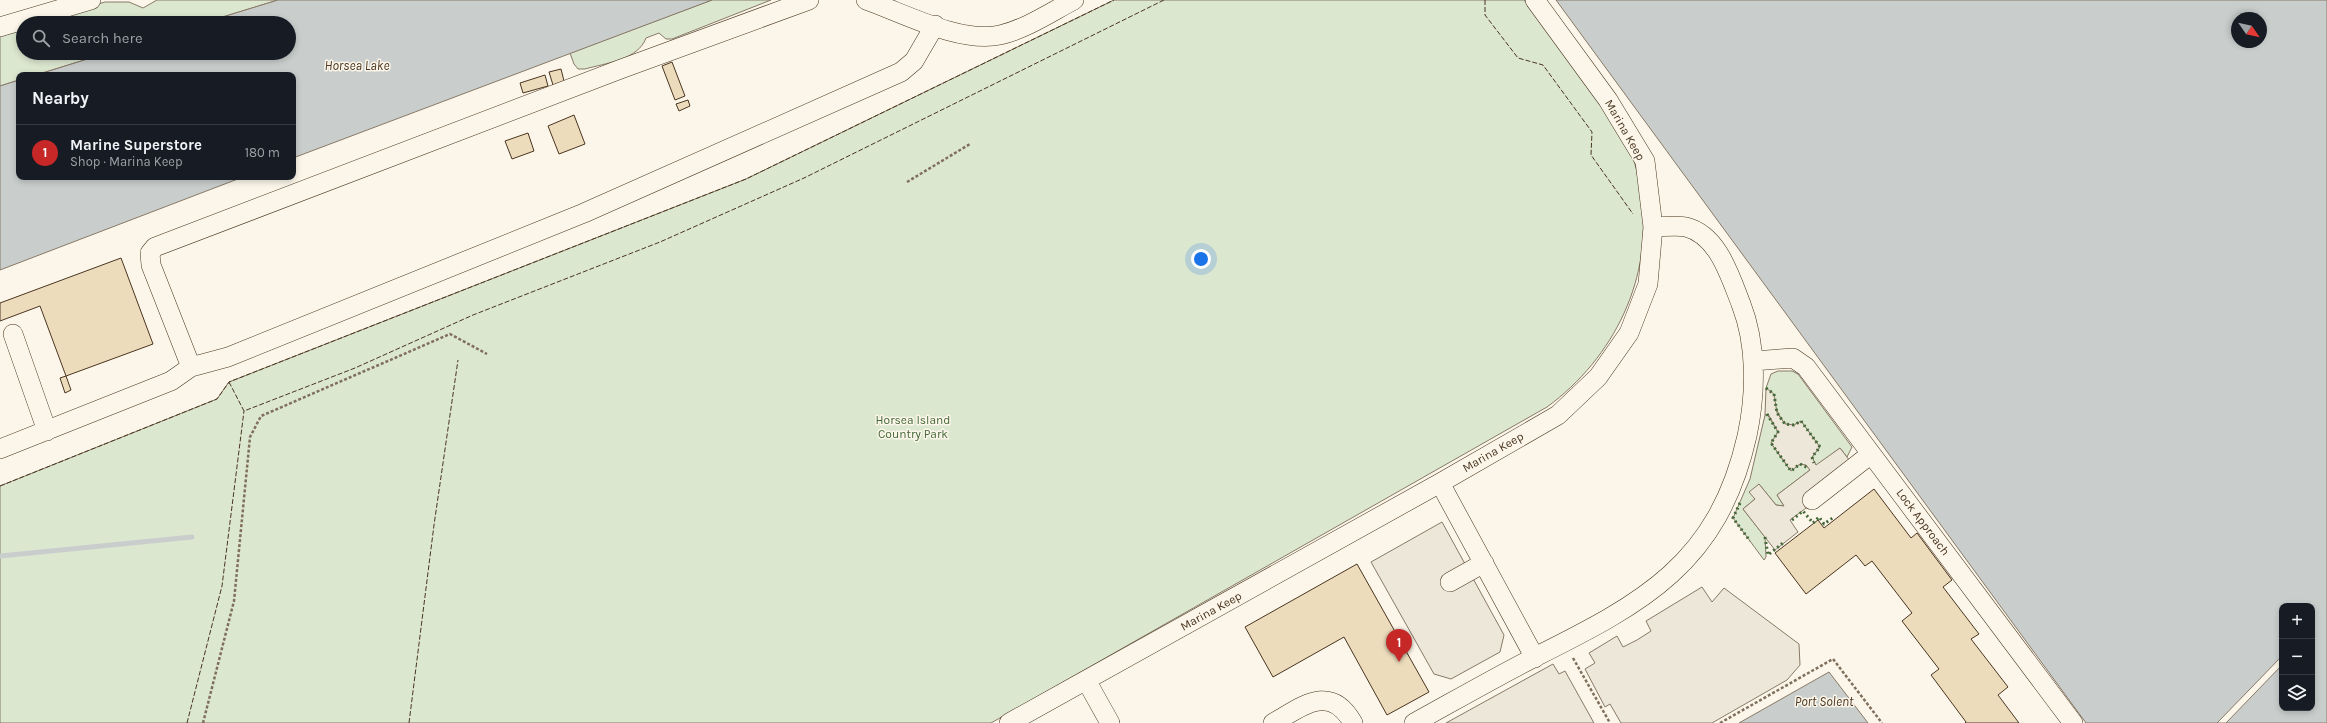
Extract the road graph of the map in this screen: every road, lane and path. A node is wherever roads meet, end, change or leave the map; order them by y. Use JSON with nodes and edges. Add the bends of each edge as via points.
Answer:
{"nodes":[{"id":1,"x":91,"y":0,"type":"edge"},
{"id":2,"x":809,"y":0,"type":"edge"},
{"id":3,"x":866,"y":0,"type":"edge"},
{"id":4,"x":1074,"y":0,"type":"edge"},
{"id":5,"x":1535,"y":0,"type":"edge"},
{"id":6,"x":37,"y":16,"type":"edge"},
{"id":7,"x":16,"y":22,"type":"edge"},
{"id":8,"x":935,"y":25,"type":"junction"},
{"id":9,"x":0,"y":27,"type":"edge"},
{"id":10,"x":970,"y":144,"type":"dead end"},
{"id":11,"x":908,"y":182,"type":"dead end"},
{"id":12,"x":1653,"y":227,"type":"junction"},
{"id":13,"x":13,"y":334,"type":"dead end"},
{"id":14,"x":487,"y":354,"type":"dead end"},
{"id":15,"x":1753,"y":361,"type":"junction"},
{"id":16,"x":191,"y":367,"type":"junction"},
{"id":17,"x":47,"y":430,"type":"junction"},
{"id":18,"x":0,"y":450,"type":"edge"},
{"id":19,"x":1871,"y":454,"type":"junction"},
{"id":20,"x":1440,"y":483,"type":"junction"},
{"id":21,"x":1812,"y":500,"type":"dead end"},
{"id":22,"x":1484,"y":563,"type":"junction"},
{"id":23,"x":1450,"y":582,"type":"dead end"},
{"id":24,"x":1566,"y":643,"type":"junction"},
{"id":25,"x":1535,"y":658,"type":"junction"},
{"id":26,"x":1086,"y":680,"type":"junction"},
{"id":27,"x":203,"y":723,"type":"edge"},
{"id":28,"x":1009,"y":723,"type":"edge"},
{"id":29,"x":1110,"y":723,"type":"edge"},
{"id":30,"x":1273,"y":723,"type":"edge"},
{"id":31,"x":1353,"y":723,"type":"edge"},
{"id":32,"x":1414,"y":723,"type":"edge"},
{"id":33,"x":1610,"y":723,"type":"edge"},
{"id":34,"x":1720,"y":723,"type":"edge"},
{"id":35,"x":1882,"y":723,"type":"edge"},
{"id":36,"x":2073,"y":723,"type":"edge"}],
"edges":[{"from":1,"to":6,"type":"street"},
{"from":2,"to":16,"type":"street","via":[[155,246],[150,254],[151,265]]},
{"from":3,"to":8,"type":"street"},
{"from":4,"to":8,"type":"street","via":[[1013,31],[999,35],[966,35]]},
{"from":5,"to":12,"type":"street","name":"Marina Keep","via":[[1608,100],[1645,161]]},
{"from":7,"to":9,"type":"street"},
{"from":8,"to":16,"type":"street","via":[[914,61],[901,72],[584,214],[228,357]]},
{"from":10,"to":11,"type":"path"},
{"from":12,"to":15,"type":"street","via":[[1685,227],[1703,234],[1725,263],[1744,311]]},
{"from":12,"to":20,"type":"street","name":"Marina Keep","via":[[1648,284],[1628,333],[1598,377],[1558,415]]},
{"from":13,"to":17,"type":"street"},
{"from":14,"to":27,"type":"path","via":[[450,334],[261,416],[250,437],[234,601]]},
{"from":15,"to":19,"type":"street","name":"Lock Approach","via":[[1787,357],[1802,363]]},
{"from":15,"to":24,"type":"street","via":[[1753,398],[1744,448],[1725,502],[1703,540],[1683,564],[1660,584]]},
{"from":16,"to":17,"type":"street","via":[[171,380]]},
{"from":17,"to":18,"type":"street"},
{"from":19,"to":21,"type":"street"},
{"from":19,"to":36,"type":"street","name":"Lock Approach"},
{"from":20,"to":22,"type":"street"},
{"from":20,"to":26,"type":"street","name":"Marina Keep"},
{"from":22,"to":23,"type":"street"},
{"from":22,"to":25,"type":"street"},
{"from":24,"to":25,"type":"street"},
{"from":24,"to":33,"type":"path"},
{"from":25,"to":32,"type":"street"},
{"from":26,"to":28,"type":"street","name":"Marina Keep"},
{"from":26,"to":29,"type":"street"},
{"from":30,"to":31,"type":"street","via":[[1308,703],[1320,700],[1339,706]]},
{"from":34,"to":35,"type":"path","via":[[1833,658]]}]}
